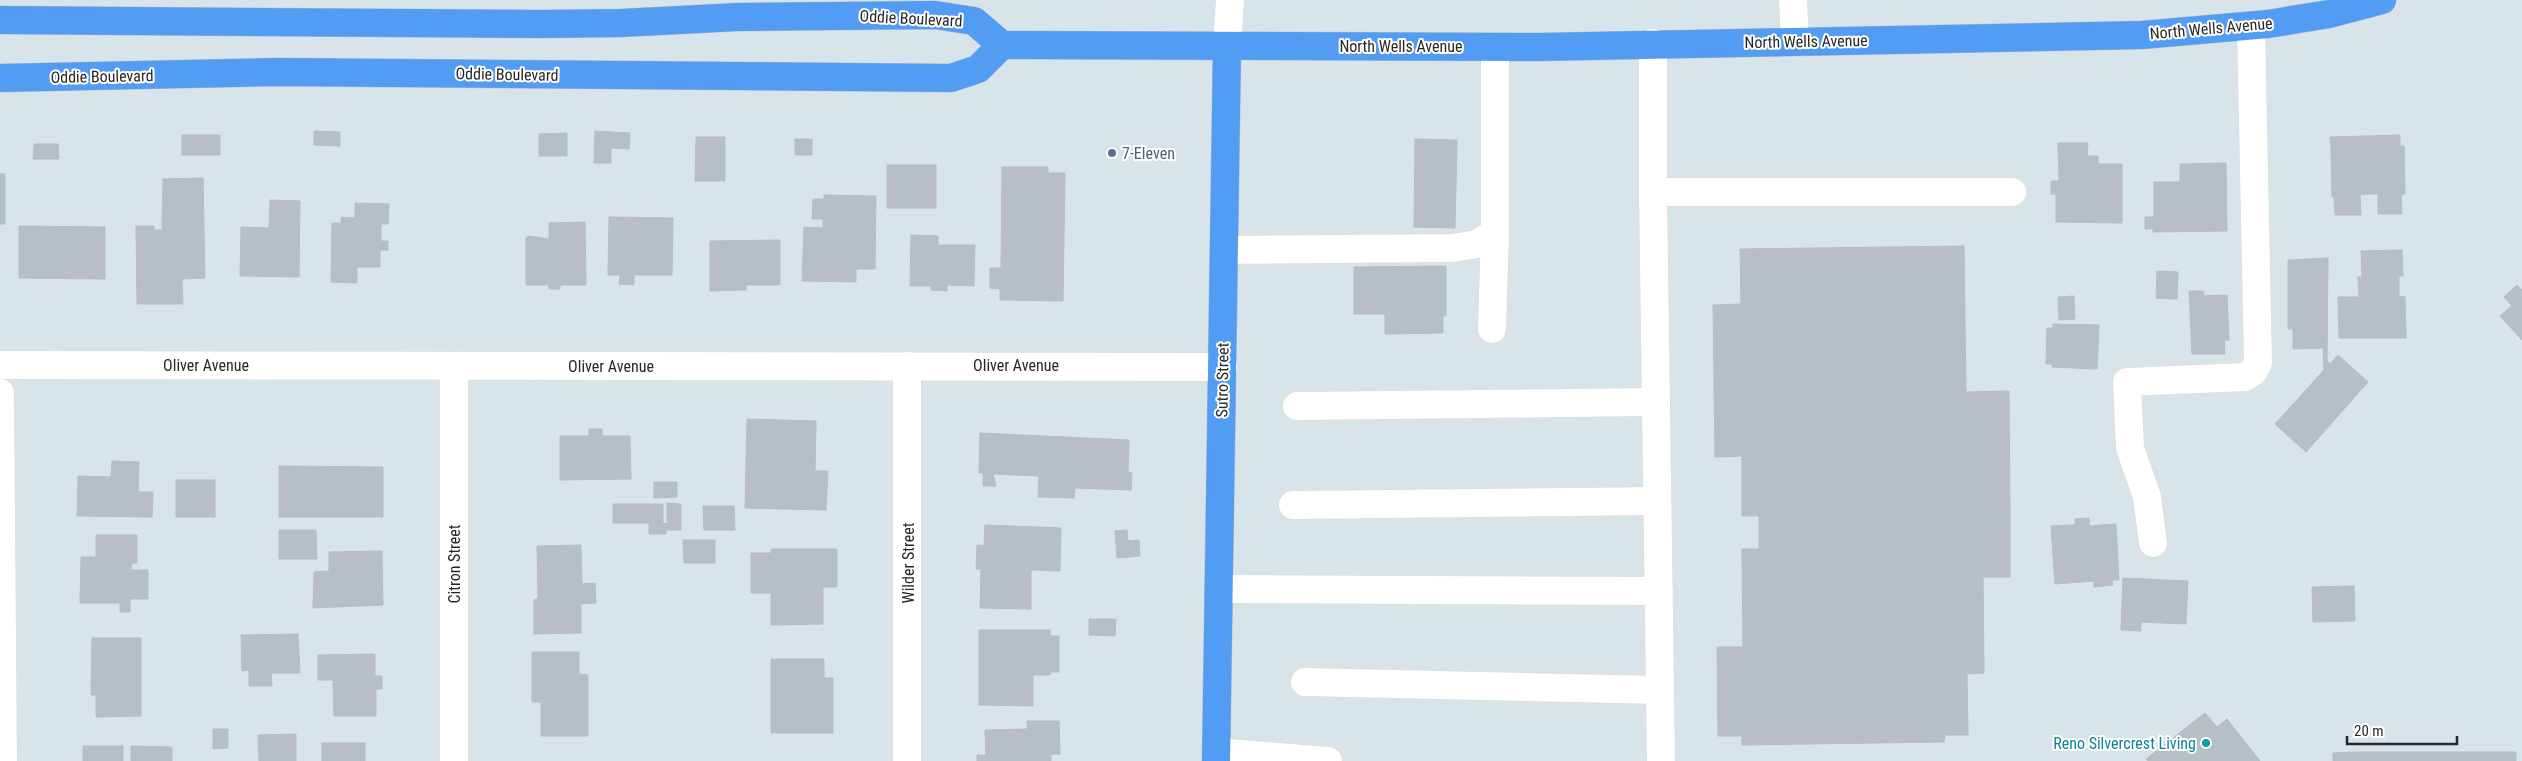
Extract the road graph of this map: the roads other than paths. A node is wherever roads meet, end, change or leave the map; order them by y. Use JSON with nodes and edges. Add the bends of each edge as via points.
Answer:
{"nodes":[{"id":1,"x":1230,"y":0,"type":"edge"},
{"id":2,"x":1793,"y":0,"type":"edge"},
{"id":3,"x":2382,"y":0,"type":"edge"},
{"id":4,"x":0,"y":20,"type":"edge"},
{"id":5,"x":2250,"y":26,"type":"junction"},
{"id":6,"x":1795,"y":42,"type":"junction"},
{"id":7,"x":1653,"y":43,"type":"junction"},
{"id":8,"x":1002,"y":45,"type":"junction"},
{"id":9,"x":1227,"y":46,"type":"junction"},
{"id":10,"x":1495,"y":47,"type":"junction"},
{"id":11,"x":0,"y":78,"type":"edge"},
{"id":12,"x":1653,"y":192,"type":"junction"},
{"id":13,"x":2012,"y":192,"type":"dead end"},
{"id":14,"x":1495,"y":233,"type":"junction"},
{"id":15,"x":1224,"y":250,"type":"junction"},
{"id":16,"x":1492,"y":329,"type":"dead end"},
{"id":17,"x":0,"y":365,"type":"edge"},
{"id":18,"x":454,"y":366,"type":"junction"},
{"id":19,"x":907,"y":366,"type":"junction"},
{"id":20,"x":1223,"y":367,"type":"junction"},
{"id":21,"x":0,"y":393,"type":"edge"},
{"id":22,"x":1656,"y":402,"type":"junction"},
{"id":23,"x":1297,"y":406,"type":"dead end"},
{"id":24,"x":1657,"y":501,"type":"junction"},
{"id":25,"x":1293,"y":505,"type":"dead end"},
{"id":26,"x":2153,"y":543,"type":"dead end"},
{"id":27,"x":1220,"y":589,"type":"junction"},
{"id":28,"x":1659,"y":592,"type":"junction"},
{"id":29,"x":1305,"y":682,"type":"dead end"},
{"id":30,"x":1660,"y":690,"type":"junction"},
{"id":31,"x":1216,"y":756,"type":"edge"},
{"id":32,"x":3,"y":761,"type":"edge"},
{"id":33,"x":454,"y":761,"type":"edge"},
{"id":34,"x":907,"y":761,"type":"edge"},
{"id":35,"x":1328,"y":761,"type":"edge"},
{"id":36,"x":1661,"y":761,"type":"edge"}],
"edges":[{"from":1,"to":9,"type":"street","name":"Sutro Street"},
{"from":2,"to":6,"type":"street"},
{"from":3,"to":5,"type":"main road","name":"North Wells Avenue","via":[[2329,14]]},
{"from":4,"to":8,"type":"main road","name":"Oddie Boulevard","via":[[541,24],[738,17],[935,16],[974,21]]},
{"from":5,"to":6,"type":"main road","name":"North Wells Avenue","via":[[2142,35]]},
{"from":5,"to":26,"type":"street","via":[[2258,363],[2254,371],[2245,377],[2127,382],[2130,448],[2147,497]]},
{"from":6,"to":7,"type":"main road","name":"North Wells Avenue"},
{"from":7,"to":10,"type":"main road","name":"North Wells Avenue"},
{"from":7,"to":12,"type":"street"},
{"from":8,"to":9,"type":"main road"},
{"from":8,"to":11,"type":"main road","name":"Oddie Boulevard","via":[[978,69],[951,78],[277,72]]},
{"from":9,"to":10,"type":"main road","name":"North Wells Avenue"},
{"from":9,"to":15,"type":"main road","name":"Sutro Street"},
{"from":10,"to":14,"type":"street"},
{"from":12,"to":13,"type":"street"},
{"from":12,"to":22,"type":"street"},
{"from":14,"to":15,"type":"street","via":[[1477,244],[1452,248]]},
{"from":14,"to":16,"type":"street"},
{"from":15,"to":20,"type":"main road","name":"Sutro Street"},
{"from":17,"to":18,"type":"street","name":"Oliver Avenue"},
{"from":18,"to":19,"type":"street","name":"Oliver Avenue"},
{"from":18,"to":33,"type":"street","name":"Citron Street"},
{"from":19,"to":20,"type":"street","name":"Oliver Avenue"},
{"from":19,"to":34,"type":"street","name":"Wilder Street"},
{"from":20,"to":27,"type":"main road","name":"Sutro Street"},
{"from":21,"to":32,"type":"street"},
{"from":22,"to":23,"type":"street"},
{"from":22,"to":24,"type":"street"},
{"from":24,"to":25,"type":"street"},
{"from":24,"to":28,"type":"street"},
{"from":27,"to":28,"type":"street"},
{"from":27,"to":31,"type":"main road","name":"Sutro Street"},
{"from":28,"to":30,"type":"street"},
{"from":29,"to":30,"type":"street"},
{"from":30,"to":36,"type":"street"},
{"from":31,"to":35,"type":"street"}]}
